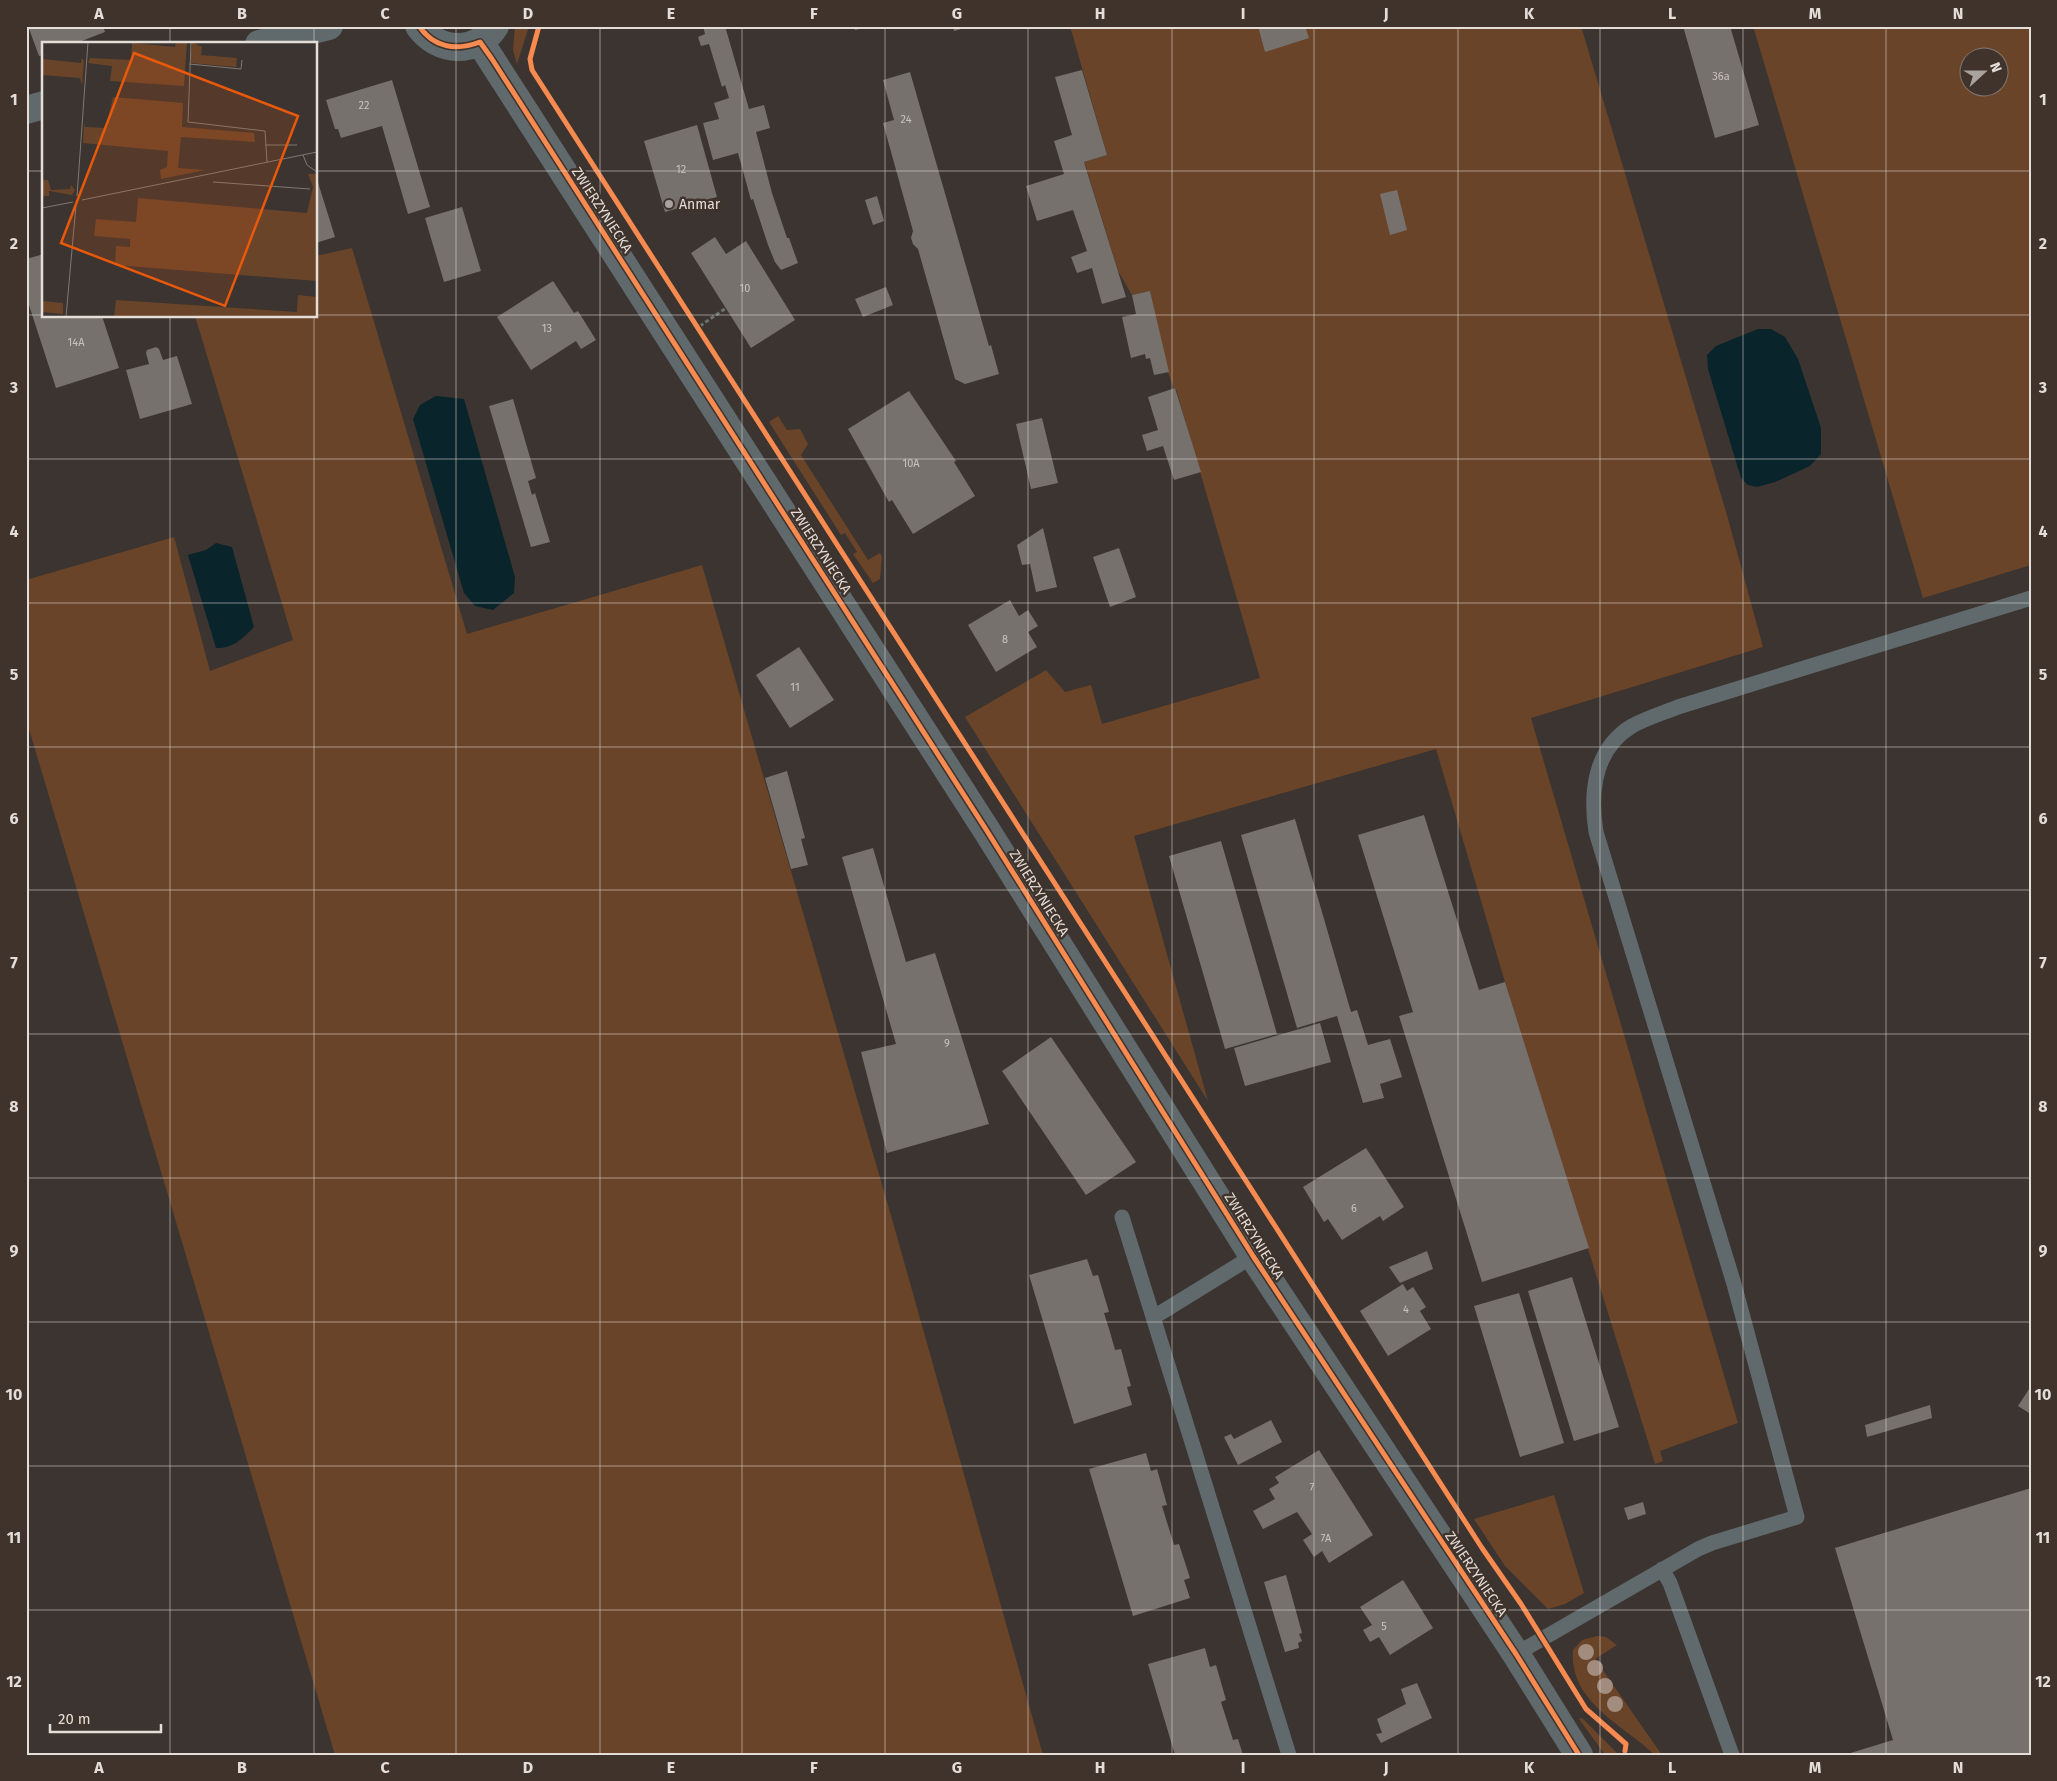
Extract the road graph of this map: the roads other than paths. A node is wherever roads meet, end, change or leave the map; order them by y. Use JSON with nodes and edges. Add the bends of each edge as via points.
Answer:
{"nodes":[{"id":1,"x":328,"y":26,"type":"edge"},
{"id":2,"x":419,"y":26,"type":"edge"},
{"id":3,"x":488,"y":34,"type":"edge"},
{"id":4,"x":267,"y":42,"type":"edge"},
{"id":5,"x":42,"y":106,"type":"edge"},
{"id":6,"x":26,"y":110,"type":"edge"},
{"id":7,"x":2031,"y":598,"type":"edge"},
{"id":8,"x":1122,"y":1217,"type":"dead end"},
{"id":9,"x":1253,"y":1256,"type":"junction"},
{"id":10,"x":1154,"y":1316,"type":"junction"},
{"id":11,"x":1662,"y":1569,"type":"junction"},
{"id":12,"x":1516,"y":1654,"type":"junction"},
{"id":13,"x":1289,"y":1755,"type":"edge"},
{"id":14,"x":1579,"y":1755,"type":"edge"},
{"id":15,"x":1732,"y":1755,"type":"edge"}],
"edges":[{"from":1,"to":4,"type":"street"},
{"from":2,"to":3,"type":"street","via":[[429,38],[454,48],[467,47]]},
{"from":3,"to":9,"type":"street","name":"ZWIERZYNIECKA"},
{"from":5,"to":6,"type":"street"},
{"from":7,"to":11,"type":"lane","via":[[1643,720],[1630,727],[1601,759],[1594,783],[1592,809],[1596,832],[1734,1284],[1797,1517],[1712,1543]]},
{"from":8,"to":10,"type":"lane"},
{"from":9,"to":10,"type":"lane"},
{"from":9,"to":12,"type":"street","name":"ZWIERZYNIECKA"},
{"from":10,"to":13,"type":"lane"},
{"from":11,"to":12,"type":"lane"},
{"from":11,"to":15,"type":"lane","via":[[1670,1583]]},
{"from":12,"to":14,"type":"street","name":"ZWIERZYNIECKA"}]}
